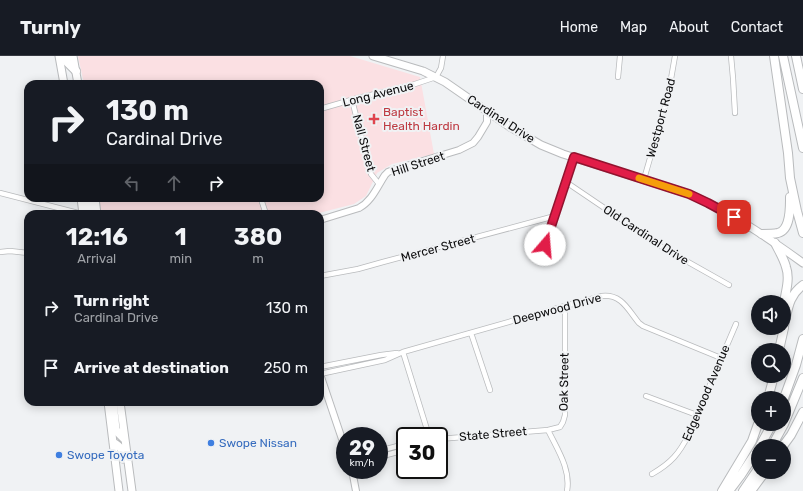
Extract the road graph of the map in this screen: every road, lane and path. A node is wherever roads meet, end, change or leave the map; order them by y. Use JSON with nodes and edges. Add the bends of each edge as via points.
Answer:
{"nodes":[{"id":1,"x":59,"y":56,"type":"edge"},
{"id":2,"x":66,"y":56,"type":"edge"},
{"id":3,"x":73,"y":56,"type":"edge"},
{"id":4,"x":373,"y":56,"type":"edge"},
{"id":5,"x":443,"y":56,"type":"edge"},
{"id":6,"x":620,"y":56,"type":"edge"},
{"id":7,"x":675,"y":56,"type":"edge"},
{"id":8,"x":731,"y":56,"type":"edge"},
{"id":9,"x":774,"y":56,"type":"edge"},
{"id":10,"x":783,"y":56,"type":"edge"},
{"id":11,"x":796,"y":56,"type":"edge"},
{"id":12,"x":801,"y":56,"type":"edge"},
{"id":13,"x":803,"y":62,"type":"edge"},
{"id":14,"x":76,"y":71,"type":"junction"},
{"id":15,"x":436,"y":77,"type":"junction"},
{"id":16,"x":618,"y":77,"type":"dead end"},
{"id":17,"x":63,"y":80,"type":"edge"},
{"id":18,"x":77,"y":80,"type":"edge"},
{"id":19,"x":803,"y":89,"type":"edge"},
{"id":20,"x":352,"y":100,"type":"junction"},
{"id":21,"x":324,"y":108,"type":"edge"},
{"id":22,"x":487,"y":112,"type":"junction"},
{"id":23,"x":735,"y":113,"type":"dead end"},
{"id":24,"x":803,"y":148,"type":"edge"},
{"id":25,"x":574,"y":157,"type":"junction"},
{"id":26,"x":790,"y":178,"type":"junction"},
{"id":27,"x":644,"y":179,"type":"junction"},
{"id":28,"x":566,"y":182,"type":"junction"},
{"id":29,"x":379,"y":184,"type":"junction"},
{"id":30,"x":0,"y":193,"type":"edge"},
{"id":31,"x":24,"y":199,"type":"edge"},
{"id":32,"x":36,"y":202,"type":"edge"},
{"id":33,"x":262,"y":202,"type":"dead end"},
{"id":34,"x":67,"y":210,"type":"edge"},
{"id":35,"x":265,"y":210,"type":"edge"},
{"id":36,"x":555,"y":216,"type":"junction"},
{"id":37,"x":324,"y":219,"type":"edge"},
{"id":38,"x":803,"y":233,"type":"edge"},
{"id":39,"x":762,"y":234,"type":"junction"},
{"id":40,"x":775,"y":243,"type":"junction"},
{"id":41,"x":545,"y":245,"type":"dead end"},
{"id":42,"x":0,"y":252,"type":"edge"},
{"id":43,"x":24,"y":253,"type":"edge"},
{"id":44,"x":803,"y":263,"type":"edge"},
{"id":45,"x":324,"y":275,"type":"edge"},
{"id":46,"x":729,"y":285,"type":"dead end"},
{"id":47,"x":800,"y":287,"type":"edge"},
{"id":48,"x":786,"y":295,"type":"edge"},
{"id":49,"x":791,"y":298,"type":"edge"},
{"id":50,"x":565,"y":306,"type":"junction"},
{"id":51,"x":736,"y":324,"type":"dead end"},
{"id":52,"x":472,"y":333,"type":"junction"},
{"id":53,"x":803,"y":339,"type":"edge"},
{"id":54,"x":403,"y":352,"type":"junction"},
{"id":55,"x":721,"y":358,"type":"junction"},
{"id":56,"x":324,"y":366,"type":"edge"},
{"id":57,"x":324,"y":373,"type":"edge"},
{"id":58,"x":803,"y":378,"type":"edge"},
{"id":59,"x":324,"y":386,"type":"edge"},
{"id":60,"x":490,"y":390,"type":"dead end"},
{"id":61,"x":787,"y":391,"type":"edge"},
{"id":62,"x":646,"y":396,"type":"dead end"},
{"id":63,"x":108,"y":406,"type":"edge"},
{"id":64,"x":113,"y":406,"type":"edge"},
{"id":65,"x":121,"y":406,"type":"edge"},
{"id":66,"x":791,"y":407,"type":"edge"},
{"id":67,"x":803,"y":412,"type":"edge"},
{"id":68,"x":696,"y":415,"type":"junction"},
{"id":69,"x":338,"y":427,"type":"edge"},
{"id":70,"x":426,"y":427,"type":"edge"},
{"id":71,"x":548,"y":430,"type":"junction"},
{"id":72,"x":756,"y":431,"type":"edge"},
{"id":73,"x":448,"y":438,"type":"edge"},
{"id":74,"x":788,"y":439,"type":"edge"},
{"id":75,"x":125,"y":440,"type":"junction"},
{"id":76,"x":113,"y":444,"type":"junction"},
{"id":77,"x":751,"y":461,"type":"edge"},
{"id":78,"x":652,"y":474,"type":"dead end"},
{"id":79,"x":354,"y":479,"type":"edge"},
{"id":80,"x":751,"y":479,"type":"edge"},
{"id":81,"x":760,"y":479,"type":"edge"},
{"id":82,"x":119,"y":491,"type":"edge"},
{"id":83,"x":123,"y":491,"type":"edge"},
{"id":84,"x":128,"y":491,"type":"edge"},
{"id":85,"x":132,"y":491,"type":"edge"},
{"id":86,"x":356,"y":491,"type":"edge"},
{"id":87,"x":567,"y":491,"type":"edge"},
{"id":88,"x":722,"y":491,"type":"edge"},
{"id":89,"x":729,"y":491,"type":"edge"},
{"id":90,"x":743,"y":491,"type":"edge"},
{"id":91,"x":751,"y":491,"type":"edge"}],
"edges":[{"from":1,"to":17,"type":"main road"},
{"from":2,"to":14,"type":"highway","via":[[67,62]]},
{"from":3,"to":14,"type":"main road"},
{"from":4,"to":15,"type":"main road","name":"Cardinal Drive"},
{"from":5,"to":15,"type":"street"},
{"from":6,"to":16,"type":"street"},
{"from":7,"to":27,"type":"street","name":"Westport Road","via":[[668,96]]},
{"from":8,"to":23,"type":"street"},
{"from":9,"to":26,"type":"highway"},
{"from":10,"to":24,"type":"highway"},
{"from":11,"to":19,"type":"highway"},
{"from":12,"to":13,"type":"highway"},
{"from":14,"to":18,"type":"main road"},
{"from":15,"to":20,"type":"street","name":"Long Avenue"},
{"from":15,"to":22,"type":"main road","name":"Cardinal Drive"},
{"from":20,"to":21,"type":"street","name":"Long Avenue"},
{"from":20,"to":29,"type":"street","name":"Nall Street","via":[[371,174]]},
{"from":22,"to":25,"type":"main road","name":"Cardinal Drive","via":[[530,140]]},
{"from":22,"to":29,"type":"street","name":"Hill Street","via":[[487,122],[473,143],[459,150],[388,172]]},
{"from":25,"to":27,"type":"main road","name":"Cardinal Drive"},
{"from":25,"to":28,"type":"street"},
{"from":26,"to":38,"type":"highway"},
{"from":26,"to":39,"type":"highway","via":[[788,222],[779,233]]},
{"from":27,"to":39,"type":"main road","name":"Cardinal Drive","via":[[689,194]]},
{"from":28,"to":36,"type":"street"},
{"from":28,"to":46,"type":"street","name":"Old Cardinal Drive","via":[[665,248]]},
{"from":29,"to":37,"type":"street","name":"Hill Street","via":[[365,205]]},
{"from":30,"to":31,"type":"street"},
{"from":32,"to":34,"type":"street"},
{"from":33,"to":35,"type":"street"},
{"from":36,"to":41,"type":"street"},
{"from":36,"to":45,"type":"street","name":"Mercer Street"},
{"from":39,"to":40,"type":"main road","name":"Cardinal Drive"},
{"from":40,"to":44,"type":"main road","name":"Cardinal Drive"},
{"from":40,"to":48,"type":"highway","via":[[788,273]]},
{"from":42,"to":43,"type":"street"},
{"from":47,"to":49,"type":"highway"},
{"from":50,"to":52,"type":"street","name":"Deepwood Drive"},
{"from":50,"to":55,"type":"street","name":"Deepwood Drive","via":[[602,296],[614,297],[624,304],[643,326]]},
{"from":50,"to":71,"type":"street","name":"Oak Street","via":[[564,415],[560,427]]},
{"from":51,"to":55,"type":"street","name":"Edgewood Avenue"},
{"from":52,"to":54,"type":"street","name":"Deepwood Drive"},
{"from":52,"to":60,"type":"street"},
{"from":53,"to":61,"type":"highway"},
{"from":54,"to":56,"type":"street","name":"Deepwood Drive"},
{"from":54,"to":57,"type":"street","name":"Deepwood Drive","via":[[385,360]]},
{"from":54,"to":70,"type":"street"},
{"from":55,"to":68,"type":"street","name":"Edgewood Avenue"},
{"from":58,"to":66,"type":"highway"},
{"from":59,"to":69,"type":"street"},
{"from":62,"to":68,"type":"street"},
{"from":63,"to":76,"type":"main road"},
{"from":64,"to":75,"type":"main road","via":[[116,429]]},
{"from":65,"to":75,"type":"main road"},
{"from":67,"to":74,"type":"highway"},
{"from":68,"to":78,"type":"street","name":"Edgewood Avenue","via":[[681,449],[664,467]]},
{"from":71,"to":73,"type":"street","name":"State Street"},
{"from":71,"to":87,"type":"street","via":[[564,463],[568,479]]},
{"from":72,"to":88,"type":"highway"},
{"from":75,"to":85,"type":"main road"},
{"from":76,"to":82,"type":"main road"},
{"from":76,"to":83,"type":"main road","via":[[118,452]]},
{"from":76,"to":84,"type":"main road","via":[[120,446],[122,452]]},
{"from":77,"to":89,"type":"highway"},
{"from":79,"to":86,"type":"street"},
{"from":80,"to":90,"type":"highway"},
{"from":81,"to":91,"type":"highway"}]}
